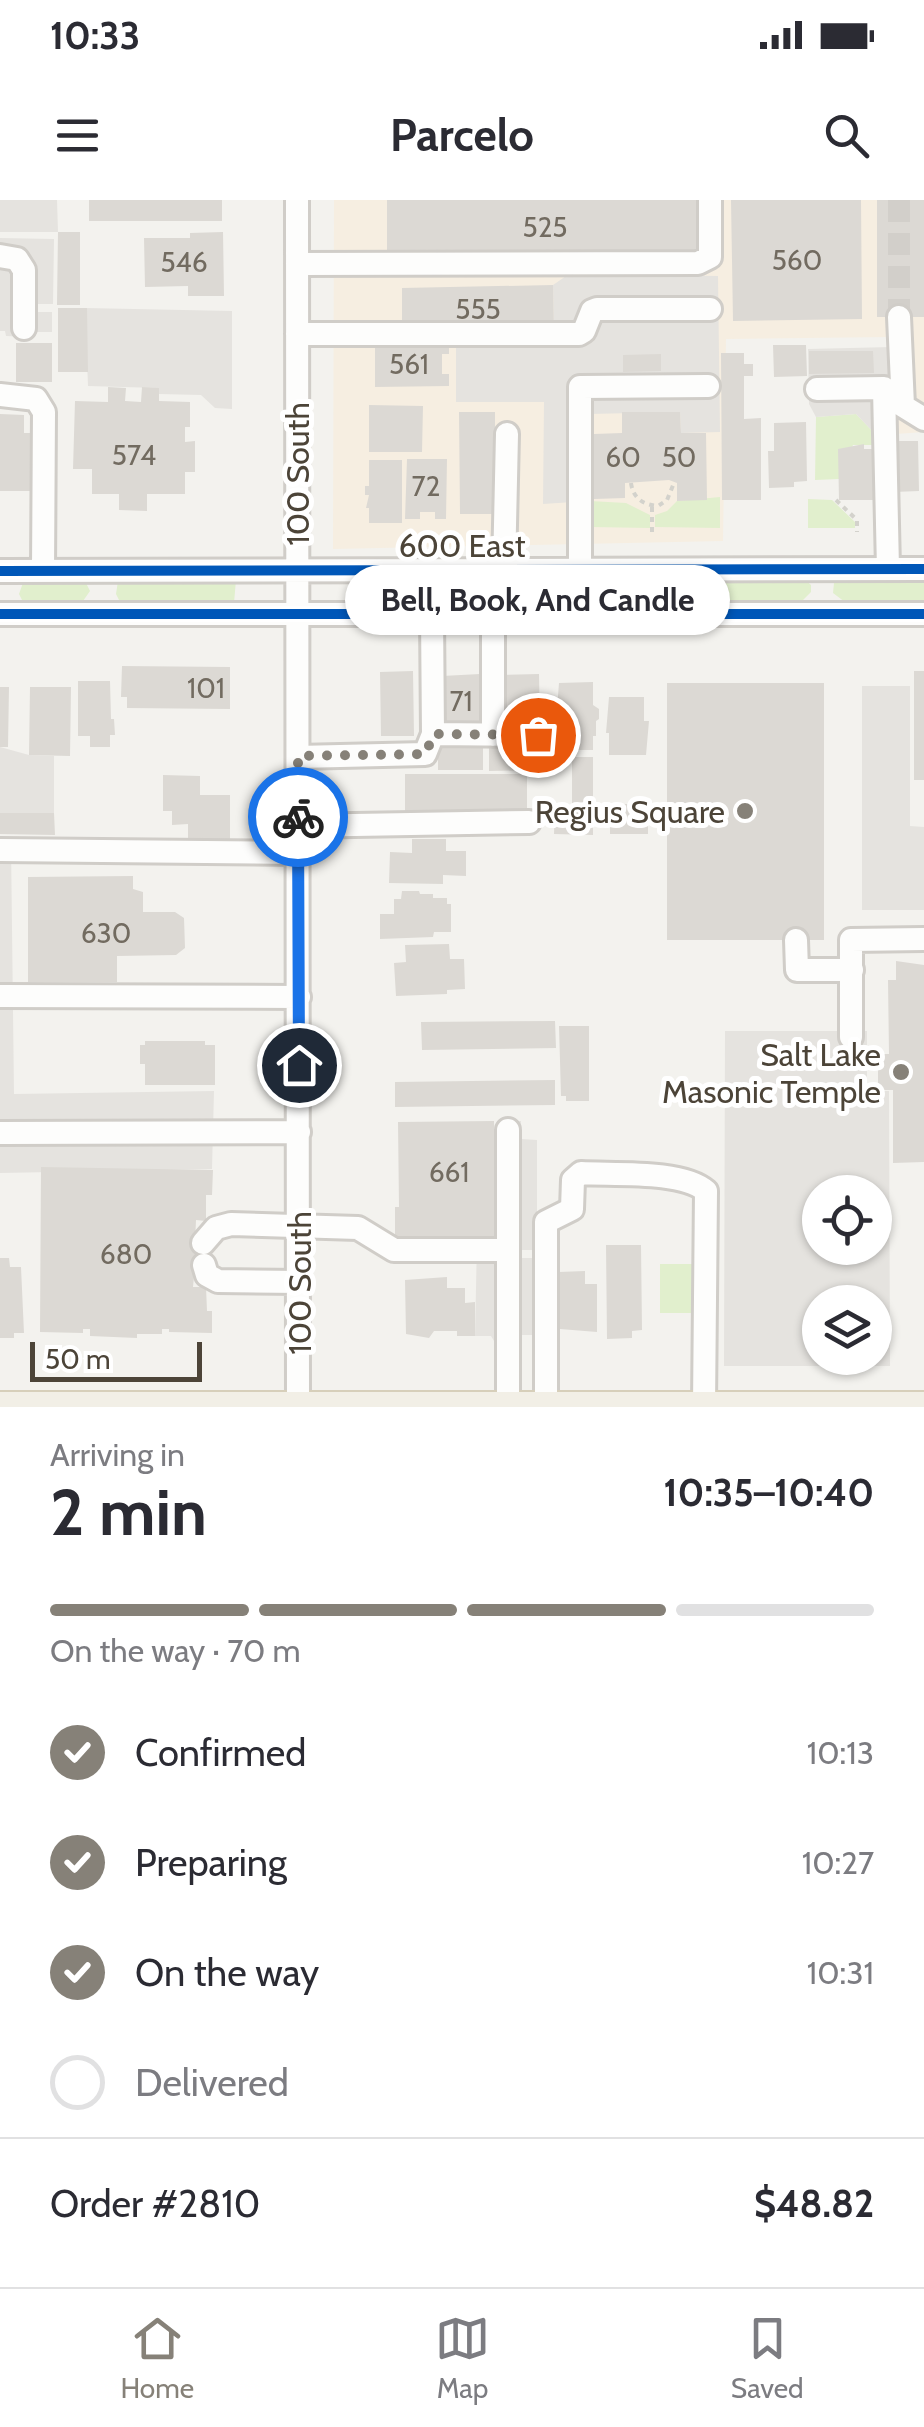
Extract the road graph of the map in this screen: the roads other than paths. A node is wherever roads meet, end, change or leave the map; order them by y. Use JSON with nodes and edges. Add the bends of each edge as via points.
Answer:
{"nodes":[{"id":1,"x":297,"y":200,"type":"edge"},
{"id":2,"x":710,"y":200,"type":"edge"},
{"id":3,"x":0,"y":256,"type":"edge"},
{"id":4,"x":297,"y":264,"type":"junction"},
{"id":5,"x":710,"y":309,"type":"dead end"},
{"id":6,"x":899,"y":317,"type":"tunnel mouth"},
{"id":7,"x":24,"y":328,"type":"dead end"},
{"id":8,"x":297,"y":334,"type":"junction"},
{"id":9,"x":708,"y":386,"type":"dead end"},
{"id":10,"x":817,"y":388,"type":"dead end"},
{"id":11,"x":0,"y":395,"type":"edge"},
{"id":12,"x":924,"y":419,"type":"edge"},
{"id":13,"x":507,"y":434,"type":"dead end"},
{"id":14,"x":824,"y":569,"type":"junction"},
{"id":15,"x":888,"y":569,"type":"junction"},
{"id":16,"x":924,"y":569,"type":"edge"},
{"id":17,"x":504,"y":570,"type":"junction"},
{"id":18,"x":579,"y":570,"type":"junction"},
{"id":19,"x":5,"y":571,"type":"edge"},
{"id":20,"x":298,"y":571,"type":"junction"},
{"id":21,"x":43,"y":572,"type":"junction"},
{"id":22,"x":104,"y":572,"type":"junction"},
{"id":23,"x":5,"y":614,"type":"edge"},
{"id":24,"x":104,"y":614,"type":"junction"},
{"id":25,"x":824,"y":614,"type":"junction"},
{"id":26,"x":924,"y":614,"type":"edge"},
{"id":27,"x":432,"y":615,"type":"junction"},
{"id":28,"x":493,"y":615,"type":"junction"},
{"id":29,"x":580,"y":615,"type":"junction"},
{"id":30,"x":298,"y":616,"type":"junction"},
{"id":31,"x":433,"y":734,"type":"junction"},
{"id":32,"x":493,"y":735,"type":"junction"},
{"id":33,"x":538,"y":735,"type":"dead end"},
{"id":34,"x":298,"y":756,"type":"junction"},
{"id":35,"x":529,"y":822,"type":"dead end"},
{"id":36,"x":298,"y":826,"type":"junction"},
{"id":37,"x":0,"y":850,"type":"edge"},
{"id":38,"x":298,"y":852,"type":"junction"},
{"id":39,"x":924,"y":939,"type":"edge"},
{"id":40,"x":796,"y":940,"type":"dead end"},
{"id":41,"x":852,"y":970,"type":"junction"},
{"id":42,"x":0,"y":996,"type":"edge"},
{"id":43,"x":299,"y":997,"type":"junction"},
{"id":44,"x":851,"y":1037,"type":"dead end"},
{"id":45,"x":508,"y":1130,"type":"dead end"},
{"id":46,"x":299,"y":1132,"type":"junction"},
{"id":47,"x":0,"y":1133,"type":"edge"},
{"id":48,"x":299,"y":1226,"type":"junction"},
{"id":49,"x":508,"y":1250,"type":"junction"},
{"id":50,"x":299,"y":1282,"type":"junction"},
{"id":51,"x":0,"y":1406,"type":"edge"},
{"id":52,"x":508,"y":1406,"type":"edge"},
{"id":53,"x":546,"y":1406,"type":"edge"},
{"id":54,"x":704,"y":1406,"type":"edge"},
{"id":55,"x":924,"y":1406,"type":"edge"},
{"id":56,"x":298,"y":1407,"type":"edge"}],
"edges":[{"from":1,"to":4,"type":"street","name":"100 South"},
{"from":2,"to":4,"type":"street","via":[[710,257],[698,263]]},
{"from":3,"to":7,"type":"street","via":[[17,259],[24,270]]},
{"from":4,"to":8,"type":"street","name":"100 South"},
{"from":5,"to":8,"type":"street","via":[[598,309],[578,334]]},
{"from":6,"to":12,"type":"street","via":[[904,406]]},
{"from":8,"to":20,"type":"street","name":"100 South"},
{"from":9,"to":18,"type":"street","via":[[580,387]]},
{"from":10,"to":15,"type":"street","via":[[884,388]]},
{"from":11,"to":21,"type":"street","via":[[36,399],[44,412]]},
{"from":13,"to":17,"type":"street"},
{"from":14,"to":15,"type":"street","name":"600 East"},
{"from":14,"to":18,"type":"street","name":"600 East"},
{"from":14,"to":25,"type":"street"},
{"from":15,"to":16,"type":"street","name":"600 East"},
{"from":17,"to":18,"type":"street","name":"600 East"},
{"from":17,"to":20,"type":"street","name":"600 East"},
{"from":18,"to":29,"type":"street"},
{"from":19,"to":21,"type":"street","name":"600 East"},
{"from":19,"to":23,"type":"street"},
{"from":20,"to":22,"type":"street","name":"600 East"},
{"from":20,"to":30,"type":"street","name":"100 South"},
{"from":21,"to":22,"type":"street","name":"600 East"},
{"from":22,"to":24,"type":"street"},
{"from":23,"to":24,"type":"street"},
{"from":24,"to":30,"type":"street"},
{"from":25,"to":26,"type":"street"},
{"from":25,"to":29,"type":"street"},
{"from":27,"to":28,"type":"street"},
{"from":27,"to":30,"type":"street"},
{"from":27,"to":31,"type":"street"},
{"from":28,"to":29,"type":"street"},
{"from":28,"to":32,"type":"street"},
{"from":30,"to":34,"type":"street","name":"100 South"},
{"from":31,"to":32,"type":"street"},
{"from":31,"to":34,"type":"street","via":[[426,754]]},
{"from":32,"to":33,"type":"street"},
{"from":34,"to":36,"type":"street","name":"100 South"},
{"from":35,"to":36,"type":"street"},
{"from":36,"to":38,"type":"street","name":"100 South"},
{"from":37,"to":38,"type":"street"},
{"from":38,"to":43,"type":"street","name":"100 South"},
{"from":39,"to":41,"type":"street","via":[[852,940]]},
{"from":40,"to":41,"type":"street","via":[[797,970]]},
{"from":41,"to":44,"type":"street"},
{"from":42,"to":43,"type":"street"},
{"from":43,"to":46,"type":"street","name":"100 South"},
{"from":45,"to":49,"type":"street"},
{"from":46,"to":47,"type":"street"},
{"from":46,"to":48,"type":"street","name":"100 South"},
{"from":48,"to":49,"type":"street","via":[[358,1228],[394,1250]]},
{"from":48,"to":50,"type":"street","name":"100 South"},
{"from":48,"to":50,"type":"street","via":[[216,1228],[204,1254],[207,1275],[218,1282]]},
{"from":49,"to":52,"type":"street"},
{"from":50,"to":56,"type":"street","name":"100 South"},
{"from":51,"to":56,"type":"main road"},
{"from":52,"to":53,"type":"main road"},
{"from":52,"to":56,"type":"main road"},
{"from":53,"to":54,"type":"main road"},
{"from":53,"to":54,"type":"street","via":[[546,1222],[572,1209],[573,1180],[581,1174],[674,1178],[706,1191]]},
{"from":54,"to":55,"type":"main road"}]}
